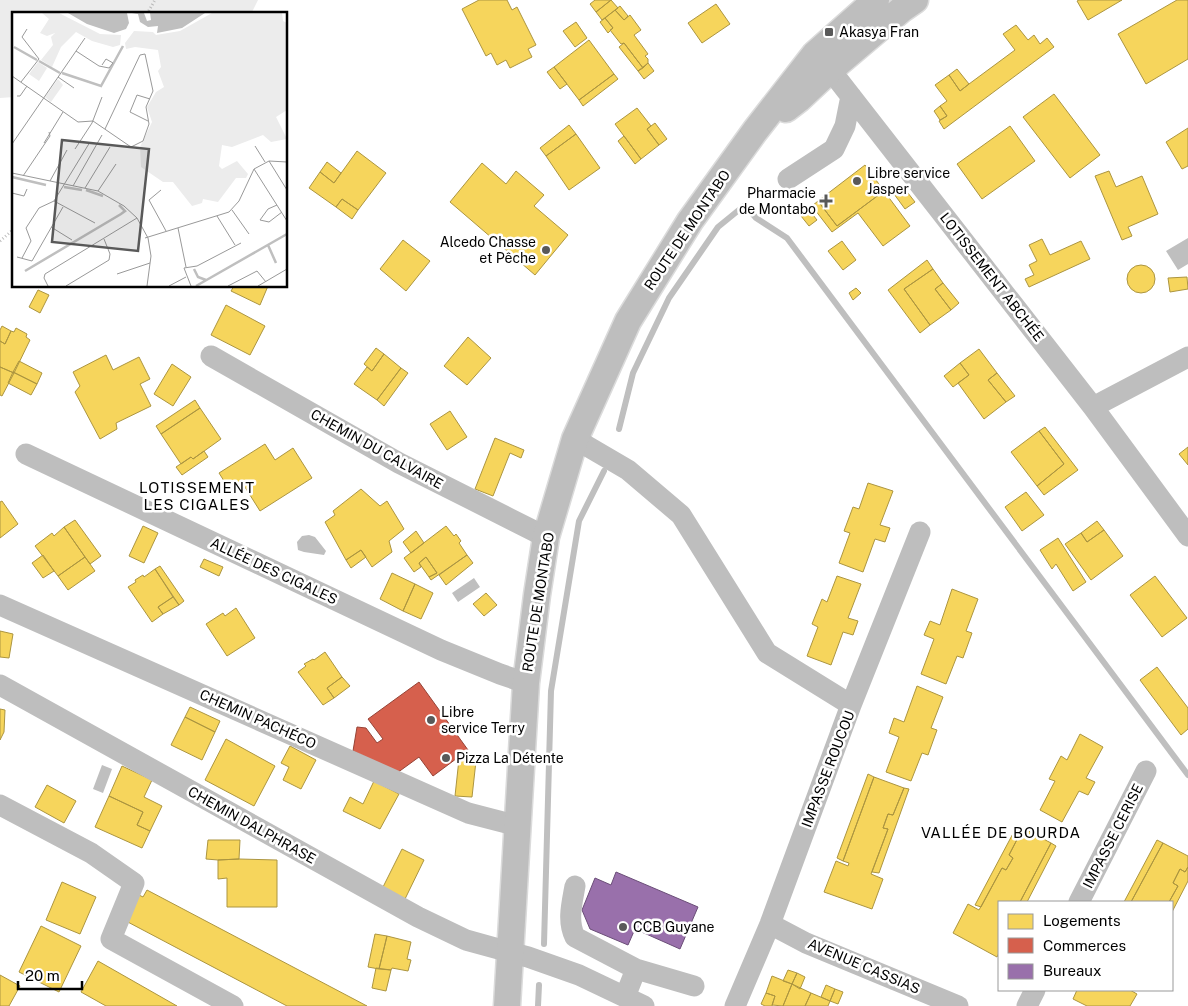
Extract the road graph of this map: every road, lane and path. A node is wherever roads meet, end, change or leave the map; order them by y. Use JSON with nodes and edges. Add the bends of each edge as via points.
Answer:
{"nodes":[{"id":1,"x":155,"y":0,"type":"edge"},
{"id":2,"x":876,"y":0,"type":"edge"},
{"id":3,"x":915,"y":0,"type":"edge"},
{"id":4,"x":148,"y":12,"type":"edge"},
{"id":5,"x":823,"y":62,"type":"junction"},
{"id":6,"x":851,"y":96,"type":"junction"},
{"id":7,"x":788,"y":179,"type":"dead end"},
{"id":8,"x":12,"y":231,"type":"edge"},
{"id":9,"x":0,"y":241,"type":"edge"},
{"id":10,"x":211,"y":356,"type":"dead end"},
{"id":11,"x":1188,"y":357,"type":"edge"},
{"id":12,"x":1093,"y":407,"type":"junction"},
{"id":13,"x":574,"y":439,"type":"junction"},
{"id":14,"x":26,"y":454,"type":"dead end"},
{"id":15,"x":920,"y":532,"type":"dead end"},
{"id":16,"x":1188,"y":536,"type":"edge"},
{"id":17,"x":546,"y":537,"type":"junction"},
{"id":18,"x":0,"y":605,"type":"edge"},
{"id":19,"x":526,"y":683,"type":"junction"},
{"id":20,"x":0,"y":684,"type":"edge"},
{"id":21,"x":852,"y":705,"type":"junction"},
{"id":22,"x":1146,"y":771,"type":"dead end"},
{"id":23,"x":0,"y":804,"type":"edge"},
{"id":24,"x":518,"y":826,"type":"junction"},
{"id":25,"x":575,"y":886,"type":"dead end"},
{"id":26,"x":1080,"y":901,"type":"edge"},
{"id":27,"x":770,"y":924,"type":"junction"},
{"id":28,"x":509,"y":953,"type":"junction"},
{"id":29,"x":636,"y":969,"type":"junction"},
{"id":30,"x":694,"y":986,"type":"dead end"},
{"id":31,"x":1034,"y":991,"type":"edge"},
{"id":32,"x":625,"y":997,"type":"junction"},
{"id":33,"x":233,"y":1006,"type":"edge"},
{"id":34,"x":507,"y":1006,"type":"edge"},
{"id":35,"x":644,"y":1006,"type":"edge"},
{"id":36,"x":735,"y":1006,"type":"edge"},
{"id":37,"x":958,"y":1006,"type":"edge"},
{"id":38,"x":1027,"y":1006,"type":"edge"}],
"edges":[{"from":1,"to":4,"type":"path"},
{"from":2,"to":5,"type":"main road","name":"ROUTE DE MONTABO"},
{"from":3,"to":5,"type":"main road","name":"ROUTE DE MONTABO"},
{"from":5,"to":6,"type":"street","name":"LOTISSEMENT ABCHÉE"},
{"from":5,"to":13,"type":"main road","name":"ROUTE DE MONTABO","via":[[755,131],[690,221],[628,321]]},
{"from":6,"to":7,"type":"street","via":[[845,126],[834,149]]},
{"from":6,"to":12,"type":"street","name":"LOTISSEMENT ABCHÉE"},
{"from":8,"to":9,"type":"path"},
{"from":10,"to":17,"type":"street","name":"CHEMIN DU CALVAIRE","via":[[399,463]]},
{"from":11,"to":12,"type":"street"},
{"from":12,"to":16,"type":"street","name":"LOTISSEMENT ABCHÉE"},
{"from":13,"to":17,"type":"main road","name":"ROUTE DE MONTABO"},
{"from":13,"to":21,"type":"street","via":[[628,470],[681,515],[767,652]]},
{"from":14,"to":19,"type":"street","name":"ALLÉE DES CIGALES","via":[[441,650]]},
{"from":15,"to":21,"type":"street","name":"IMPASSE ROUCOU"},
{"from":17,"to":19,"type":"main road","name":"ROUTE DE MONTABO"},
{"from":18,"to":24,"type":"street","name":"CHEMIN PACHÉCO","via":[[468,813]]},
{"from":19,"to":24,"type":"main road","name":"ROUTE DE MONTABO"},
{"from":20,"to":28,"type":"street","name":"CHEMIN DALPHRASE","via":[[418,917],[466,940]]},
{"from":21,"to":27,"type":"street","name":"IMPASSE ROUCOU"},
{"from":22,"to":26,"type":"street","name":"IMPASSE CERISE"},
{"from":23,"to":33,"type":"street","via":[[91,853],[134,883],[111,939]]},
{"from":24,"to":28,"type":"main road","name":"ROUTE DE MONTABO"},
{"from":25,"to":29,"type":"street","via":[[570,914],[575,937]]},
{"from":27,"to":36,"type":"street","name":"IMPASSE ROUCOU"},
{"from":27,"to":37,"type":"street","name":"AVENUE CASSIAS"},
{"from":28,"to":32,"type":"street","name":"CHEMIN DALPHRASE","via":[[578,975]]},
{"from":28,"to":34,"type":"main road","name":"ROUTE DE MONTABO"},
{"from":29,"to":30,"type":"street"},
{"from":29,"to":32,"type":"street"},
{"from":31,"to":38,"type":"street"},
{"from":32,"to":35,"type":"street","name":"CHEMIN DALPHRASE"}]}
